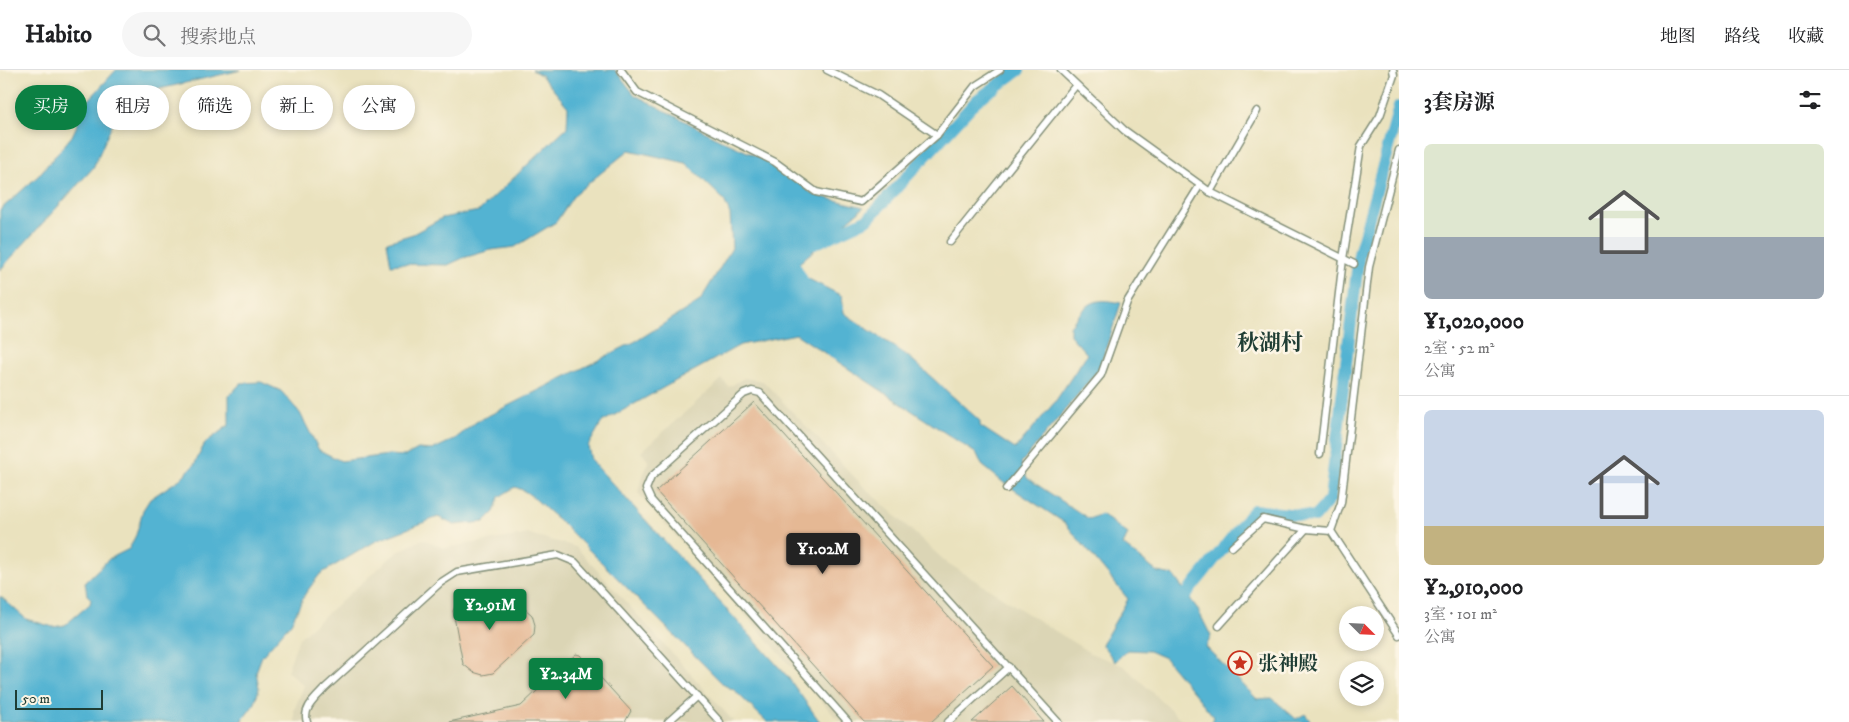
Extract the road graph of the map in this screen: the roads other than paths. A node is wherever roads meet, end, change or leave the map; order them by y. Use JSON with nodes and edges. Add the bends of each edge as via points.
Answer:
{"nodes":[{"id":1,"x":621,"y":70,"type":"edge"},
{"id":2,"x":827,"y":70,"type":"edge"},
{"id":3,"x":1000,"y":70,"type":"edge"},
{"id":4,"x":1061,"y":70,"type":"edge"},
{"id":5,"x":1393,"y":70,"type":"edge"},
{"id":6,"x":1076,"y":85,"type":"junction"},
{"id":7,"x":1257,"y":111,"type":"dead end"},
{"id":8,"x":937,"y":135,"type":"junction"},
{"id":9,"x":1399,"y":150,"type":"edge"},
{"id":10,"x":1200,"y":185,"type":"junction"},
{"id":11,"x":1210,"y":192,"type":"junction"},
{"id":12,"x":950,"y":242,"type":"dead end"},
{"id":13,"x":1343,"y":259,"type":"junction"},
{"id":14,"x":1354,"y":264,"type":"dead end"},
{"id":15,"x":1320,"y":454,"type":"dead end"},
{"id":16,"x":1006,"y":489,"type":"dead end"},
{"id":17,"x":1306,"y":529,"type":"junction"},
{"id":18,"x":1331,"y":531,"type":"junction"},
{"id":19,"x":1232,"y":547,"type":"dead end"},
{"id":20,"x":1219,"y":626,"type":"dead end"},
{"id":21,"x":1399,"y":634,"type":"edge"},
{"id":22,"x":1008,"y":667,"type":"junction"},
{"id":23,"x":696,"y":696,"type":"junction"},
{"id":24,"x":307,"y":722,"type":"edge"},
{"id":25,"x":668,"y":722,"type":"edge"},
{"id":26,"x":720,"y":722,"type":"edge"},
{"id":27,"x":848,"y":722,"type":"edge"},
{"id":28,"x":948,"y":722,"type":"edge"},
{"id":29,"x":1058,"y":722,"type":"edge"}],
"edges":[{"from":1,"to":8,"type":"lane","via":[[637,92],[775,162],[816,192],[861,202]]},
{"from":2,"to":8,"type":"lane","via":[[878,95]]},
{"from":3,"to":8,"type":"lane","via":[[975,86]]},
{"from":4,"to":6,"type":"lane"},
{"from":5,"to":13,"type":"lane","via":[[1380,116],[1361,146]]},
{"from":6,"to":10,"type":"lane","via":[[1124,130]]},
{"from":6,"to":12,"type":"lane"},
{"from":7,"to":11,"type":"lane"},
{"from":9,"to":18,"type":"lane","via":[[1369,268],[1341,503]]},
{"from":10,"to":11,"type":"lane"},
{"from":10,"to":16,"type":"lane","via":[[1126,302],[1101,374]]},
{"from":11,"to":13,"type":"lane"},
{"from":13,"to":14,"type":"lane"},
{"from":13,"to":15,"type":"lane"},
{"from":17,"to":18,"type":"lane"},
{"from":17,"to":19,"type":"lane","via":[[1263,519]]},
{"from":17,"to":20,"type":"lane"},
{"from":18,"to":21,"type":"lane"},
{"from":22,"to":27,"type":"lane","via":[[760,393],[752,390],[651,477],[646,489],[651,500]]},
{"from":22,"to":28,"type":"lane"},
{"from":22,"to":29,"type":"lane"},
{"from":23,"to":24,"type":"lane","via":[[575,562],[558,555],[457,572],[440,583],[309,705],[305,717]]},
{"from":23,"to":25,"type":"lane"},
{"from":23,"to":26,"type":"lane"}]}
